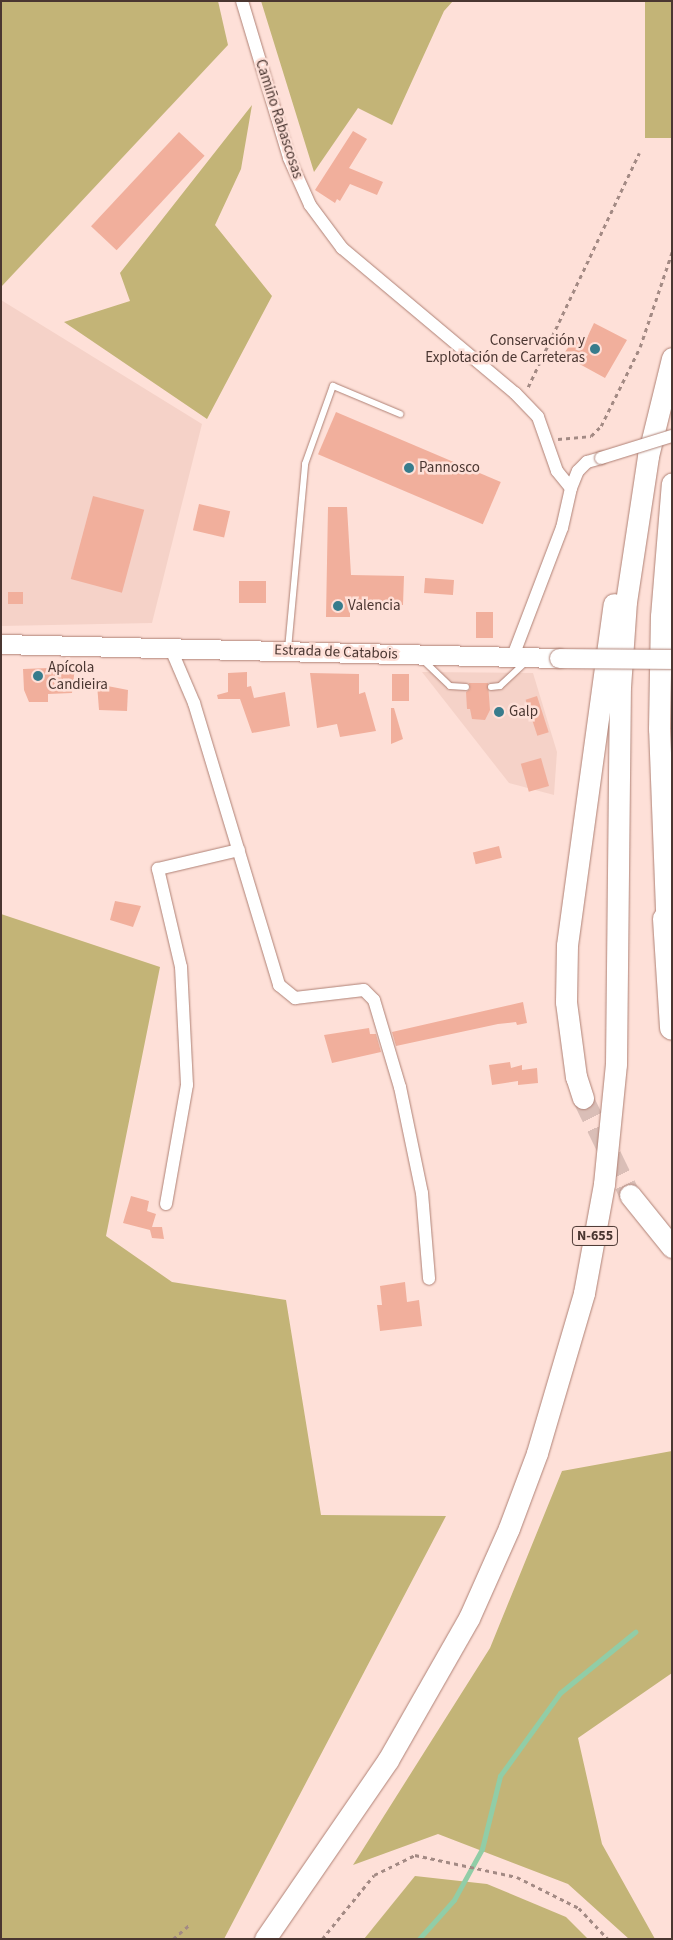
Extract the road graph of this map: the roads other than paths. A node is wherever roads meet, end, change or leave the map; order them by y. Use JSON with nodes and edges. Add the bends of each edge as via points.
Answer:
{"nodes":[{"id":1,"x":242,"y":1,"type":"edge"},
{"id":2,"x":672,"y":358,"type":"edge"},
{"id":3,"x":400,"y":414,"type":"dead end"},
{"id":4,"x":672,"y":436,"type":"edge"},
{"id":5,"x":648,"y":456,"type":"junction"},
{"id":6,"x":672,"y":483,"type":"edge"},
{"id":7,"x":571,"y":488,"type":"junction"},
{"id":8,"x":1,"y":644,"type":"edge"},
{"id":9,"x":170,"y":647,"type":"junction"},
{"id":10,"x":287,"y":650,"type":"junction"},
{"id":11,"x":416,"y":654,"type":"junction"},
{"id":12,"x":522,"y":656,"type":"junction"},
{"id":13,"x":672,"y":659,"type":"edge"},
{"id":14,"x":466,"y":687,"type":"dead end"},
{"id":15,"x":491,"y":687,"type":"dead end"},
{"id":16,"x":240,"y":850,"type":"junction"},
{"id":17,"x":664,"y":919,"type":"junction"},
{"id":18,"x":672,"y":975,"type":"edge"},
{"id":19,"x":672,"y":1028,"type":"edge"},
{"id":20,"x":583,"y":1098,"type":"tunnel mouth"},
{"id":21,"x":630,"y":1195,"type":"tunnel mouth"},
{"id":22,"x":166,"y":1204,"type":"dead end"},
{"id":23,"x":672,"y":1247,"type":"edge"},
{"id":24,"x":429,"y":1279,"type":"dead end"},
{"id":25,"x":265,"y":1939,"type":"edge"}],
"edges":[{"from":1,"to":7,"type":"street","name":"Camiño Rabascosas","via":[[289,158],[310,205],[342,248],[538,417],[556,471]]},
{"from":2,"to":5,"type":"highway","number":"N-655"},
{"from":3,"to":10,"type":"lane","via":[[333,386],[305,464]]},
{"from":4,"to":7,"type":"street","bridge":true,"via":[[587,462]]},
{"from":5,"to":20,"type":"highway","via":[[630,500],[619,564],[572,901],[566,1002],[576,1078]]},
{"from":5,"to":25,"type":"highway","number":"N-655","via":[[627,592],[620,687],[616,1064],[604,1184],[581,1302],[537,1453],[509,1528],[468,1618],[388,1760]]},
{"from":6,"to":17,"type":"highway","via":[[661,616],[659,729]]},
{"from":7,"to":12,"type":"street","via":[[562,528]]},
{"from":8,"to":9,"type":"main road","name":"Estrada de Catabois"},
{"from":9,"to":10,"type":"main road","name":"Estrada de Catabois"},
{"from":9,"to":16,"type":"street","via":[[194,703]]},
{"from":10,"to":11,"type":"main road","name":"Estrada de Catabois"},
{"from":11,"to":12,"type":"main road","name":"Estrada de Catabois"},
{"from":11,"to":14,"type":"lane","via":[[450,686]]},
{"from":12,"to":13,"type":"main road","name":"Estrada de Catabois","bridge":true},
{"from":12,"to":15,"type":"lane","via":[[500,686]]},
{"from":16,"to":22,"type":"street","via":[[158,869],[181,967],[187,1085]]},
{"from":16,"to":24,"type":"street","via":[[279,986],[295,998],[364,990],[374,1000],[397,1078],[422,1193]]},
{"from":17,"to":18,"type":"highway"},
{"from":17,"to":19,"type":"highway"},
{"from":21,"to":23,"type":"highway"}]}
